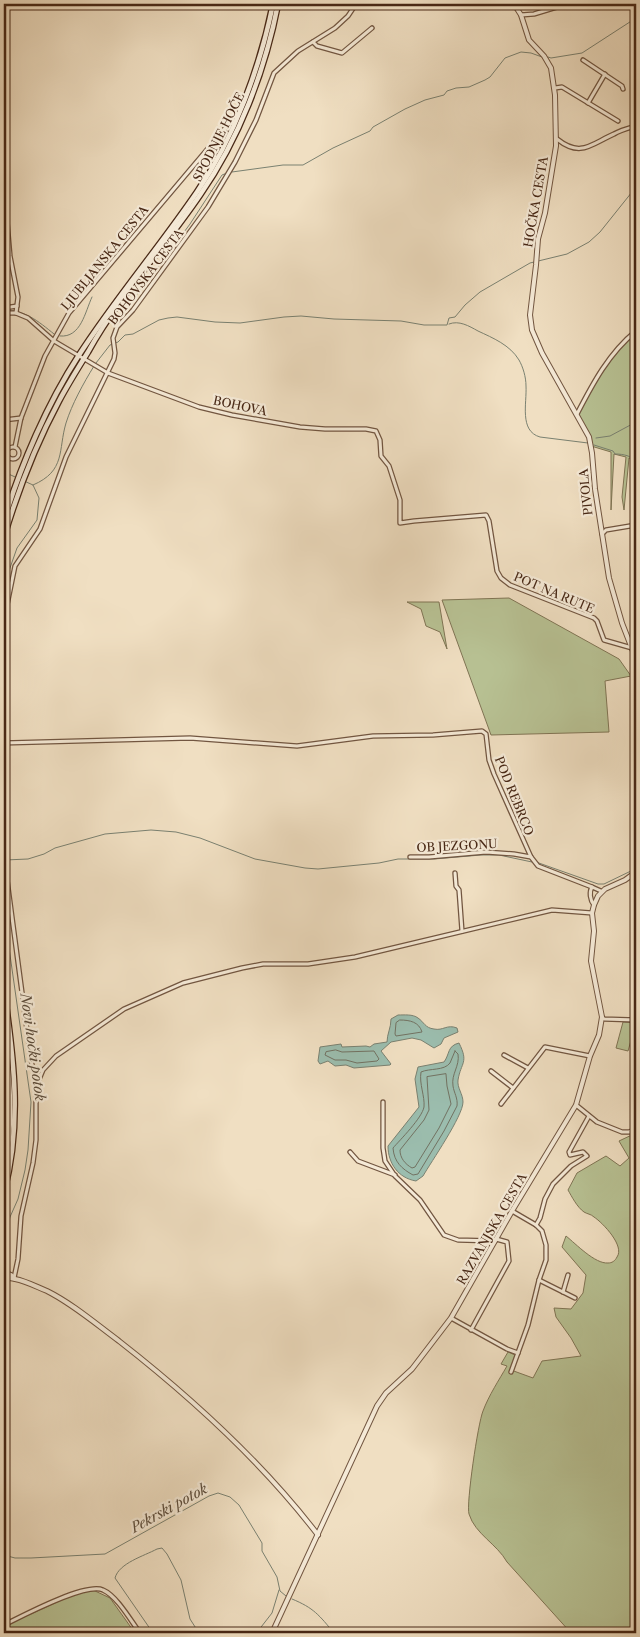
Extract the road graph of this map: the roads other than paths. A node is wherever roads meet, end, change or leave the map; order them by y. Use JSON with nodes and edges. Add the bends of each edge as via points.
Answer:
{"nodes":[{"id":1,"x":273,"y":4,"type":"edge"},
{"id":2,"x":278,"y":4,"type":"edge"},
{"id":3,"x":356,"y":4,"type":"edge"},
{"id":4,"x":514,"y":4,"type":"edge"},
{"id":5,"x":568,"y":4,"type":"edge"},
{"id":6,"x":521,"y":15,"type":"junction"},
{"id":7,"x":372,"y":28,"type":"dead end"},
{"id":8,"x":313,"y":42,"type":"junction"},
{"id":9,"x":583,"y":60,"type":"dead end"},
{"id":10,"x":605,"y":74,"type":"junction"},
{"id":11,"x":555,"y":88,"type":"junction"},
{"id":12,"x":623,"y":90,"type":"dead end"},
{"id":13,"x":588,"y":103,"type":"junction"},
{"id":14,"x":618,"y":121,"type":"dead end"},
{"id":15,"x":227,"y":126,"type":"dead end"},
{"id":16,"x":636,"y":126,"type":"edge"},
{"id":17,"x":556,"y":139,"type":"junction"},
{"id":18,"x":4,"y":186,"type":"edge"},
{"id":19,"x":164,"y":240,"type":"junction"},
{"id":20,"x":4,"y":308,"type":"edge"},
{"id":21,"x":16,"y":310,"type":"junction"},
{"id":22,"x":4,"y":313,"type":"edge"},
{"id":23,"x":636,"y":331,"type":"edge"},
{"id":24,"x":54,"y":341,"type":"junction"},
{"id":25,"x":536,"y":342,"type":"joint"},
{"id":26,"x":78,"y":356,"type":"junction"},
{"id":27,"x":84,"y":359,"type":"junction"},
{"id":28,"x":108,"y":373,"type":"junction"},
{"id":29,"x":577,"y":414,"type":"junction"},
{"id":30,"x":22,"y":418,"type":"junction"},
{"id":31,"x":4,"y":420,"type":"edge"},
{"id":32,"x":15,"y":446,"type":"junction"},
{"id":33,"x":381,"y":456,"type":"joint"},
{"id":34,"x":22,"y":476,"type":"junction"},
{"id":35,"x":19,"y":484,"type":"junction"},
{"id":36,"x":4,"y":520,"type":"edge"},
{"id":37,"x":636,"y":525,"type":"edge"},
{"id":38,"x":601,"y":534,"type":"junction"},
{"id":39,"x":4,"y":537,"type":"edge"},
{"id":40,"x":4,"y":628,"type":"edge"},
{"id":41,"x":632,"y":648,"type":"junction"},
{"id":42,"x":636,"y":659,"type":"edge"},
{"id":43,"x":4,"y":743,"type":"edge"},
{"id":44,"x":4,"y":857,"type":"edge"},
{"id":45,"x":410,"y":857,"type":"dead end"},
{"id":46,"x":533,"y":861,"type":"junction"},
{"id":47,"x":4,"y":862,"type":"edge"},
{"id":48,"x":636,"y":872,"type":"edge"},
{"id":49,"x":455,"y":873,"type":"dead end"},
{"id":50,"x":592,"y":887,"type":"junction"},
{"id":51,"x":601,"y":891,"type":"junction"},
{"id":52,"x":594,"y":905,"type":"junction"},
{"id":53,"x":592,"y":913,"type":"junction"},
{"id":54,"x":462,"y":931,"type":"junction"},
{"id":55,"x":4,"y":991,"type":"edge"},
{"id":56,"x":5,"y":1002,"type":"edge"},
{"id":57,"x":603,"y":1018,"type":"junction"},
{"id":58,"x":636,"y":1020,"type":"edge"},
{"id":59,"x":4,"y":1034,"type":"edge"},
{"id":60,"x":504,"y":1055,"type":"dead end"},
{"id":61,"x":590,"y":1056,"type":"junction"},
{"id":62,"x":528,"y":1068,"type":"junction"},
{"id":63,"x":491,"y":1071,"type":"dead end"},
{"id":64,"x":39,"y":1076,"type":"junction"},
{"id":65,"x":514,"y":1088,"type":"junction"},
{"id":66,"x":383,"y":1102,"type":"dead end"},
{"id":67,"x":501,"y":1104,"type":"dead end"},
{"id":68,"x":576,"y":1105,"type":"junction"},
{"id":69,"x":589,"y":1116,"type":"junction"},
{"id":70,"x":636,"y":1129,"type":"edge"},
{"id":71,"x":350,"y":1152,"type":"dead end"},
{"id":72,"x":4,"y":1172,"type":"edge"},
{"id":73,"x":395,"y":1176,"type":"junction"},
{"id":74,"x":4,"y":1192,"type":"edge"},
{"id":75,"x":512,"y":1211,"type":"junction"},
{"id":76,"x":536,"y":1225,"type":"junction"},
{"id":77,"x":495,"y":1240,"type":"junction"},
{"id":78,"x":4,"y":1272,"type":"edge"},
{"id":79,"x":568,"y":1275,"type":"dead end"},
{"id":80,"x":4,"y":1277,"type":"edge"},
{"id":81,"x":14,"y":1278,"type":"junction"},
{"id":82,"x":539,"y":1280,"type":"junction"},
{"id":83,"x":563,"y":1292,"type":"junction"},
{"id":84,"x":575,"y":1298,"type":"dead end"},
{"id":85,"x":451,"y":1318,"type":"junction"},
{"id":86,"x":472,"y":1330,"type":"junction"},
{"id":87,"x":518,"y":1353,"type":"junction"},
{"id":88,"x":511,"y":1372,"type":"dead end"},
{"id":89,"x":318,"y":1535,"type":"junction"},
{"id":90,"x":4,"y":1625,"type":"edge"},
{"id":91,"x":140,"y":1633,"type":"edge"},
{"id":92,"x":272,"y":1633,"type":"edge"}],
"edges":[{"from":1,"to":19,"type":"main road","name":"SPODNJE HOČE","via":[[259,60],[235,122],[198,191]]},
{"from":2,"to":19,"type":"main road","name":"SPODNJE HOČE","via":[[264,61],[240,123],[201,194]]},
{"from":3,"to":8,"type":"street","name":"BOHOVSKA CESTA","via":[[343,22]]},
{"from":4,"to":6,"type":"street","name":"HOČKA CESTA"},
{"from":5,"to":6,"type":"street"},
{"from":6,"to":11,"type":"street","name":"HOČKA CESTA","via":[[528,40],[551,68]]},
{"from":7,"to":8,"type":"street","via":[[342,53]]},
{"from":8,"to":28,"type":"street","name":"BOHOVSKA CESTA","via":[[274,73],[256,120],[208,207],[117,327],[113,338],[114,359]]},
{"from":9,"to":10,"type":"street"},
{"from":10,"to":12,"type":"street"},
{"from":10,"to":13,"type":"street"},
{"from":11,"to":13,"type":"street","via":[[562,87]]},
{"from":11,"to":17,"type":"street","name":"HOČKA CESTA"},
{"from":13,"to":14,"type":"street"},
{"from":15,"to":24,"type":"street","name":"LJUBLJANSKA CESTA","via":[[70,313]]},
{"from":16,"to":17,"type":"street","via":[[582,149]]},
{"from":17,"to":25,"type":"street","name":"HOČKA CESTA","via":[[550,190],[538,239],[530,315]]},
{"from":18,"to":21,"type":"street","via":[[10,256],[18,296]]},
{"from":19,"to":26,"type":"main road"},
{"from":19,"to":27,"type":"main road"},
{"from":20,"to":21,"type":"street"},
{"from":21,"to":22,"type":"street"},
{"from":21,"to":24,"type":"street","name":"BOHOVA"},
{"from":23,"to":29,"type":"street","via":[[610,357]]},
{"from":24,"to":26,"type":"street","name":"BOHOVA"},
{"from":24,"to":30,"type":"street","name":"LJUBLJANSKA CESTA"},
{"from":25,"to":29,"type":"street","name":"PIVOLA"},
{"from":26,"to":27,"type":"street","name":"BOHOVA"},
{"from":26,"to":34,"type":"main road","via":[[53,399]]},
{"from":27,"to":28,"type":"street","name":"BOHOVA"},
{"from":27,"to":34,"type":"main road","via":[[58,402]]},
{"from":28,"to":33,"type":"street","name":"BOHOVA","via":[[232,416],[302,427],[372,429],[378,434]]},
{"from":28,"to":40,"type":"street","name":"BOHOVSKA CESTA","via":[[66,457],[40,529],[15,566]]},
{"from":29,"to":38,"type":"street","name":"PIVOLA","via":[[590,442]]},
{"from":30,"to":31,"type":"street"},
{"from":30,"to":32,"type":"street","name":"LJUBLJANSKA CESTA"},
{"from":32,"to":32,"type":"street","name":"LJUBLJANSKA CESTA","via":[[7,451],[12,459],[20,454]]},
{"from":33,"to":41,"type":"street","name":"POT NA RUTE","via":[[389,466],[398,492],[400,523],[486,515],[491,527],[497,571],[504,581],[594,618],[604,640]]},
{"from":34,"to":35,"type":"main road"},
{"from":35,"to":36,"type":"main road"},
{"from":35,"to":39,"type":"main road"},
{"from":37,"to":38,"type":"street","name":"PIVOLA","via":[[606,530]]},
{"from":38,"to":41,"type":"street","via":[[609,578]]},
{"from":41,"to":42,"type":"street"},
{"from":43,"to":46,"type":"street","name":"POD REBRCO","via":[[190,738],[297,746],[373,736],[480,731],[486,734],[494,774]]},
{"from":44,"to":47,"type":"street"},
{"from":45,"to":46,"type":"street","name":"OB JEZGONU","via":[[486,852]]},
{"from":46,"to":50,"type":"street","name":"OB JEZGONU"},
{"from":47,"to":64,"type":"street","via":[[31,1060]]},
{"from":48,"to":51,"type":"street"},
{"from":49,"to":54,"type":"street"},
{"from":50,"to":51,"type":"street"},
{"from":50,"to":52,"type":"street","name":"RAZVANJSKA CESTA","via":[[590,893]]},
{"from":51,"to":52,"type":"street","name":"RAZVANJSKA CESTA"},
{"from":52,"to":53,"type":"street","name":"RAZVANJSKA CESTA"},
{"from":53,"to":54,"type":"street","via":[[552,910]]},
{"from":53,"to":57,"type":"street","name":"RAZVANJSKA CESTA","via":[[591,961]]},
{"from":54,"to":64,"type":"street","via":[[355,957],[308,964],[263,964],[183,983],[124,1009],[56,1056]]},
{"from":55,"to":56,"type":"main road"},
{"from":56,"to":74,"type":"main road","via":[[16,1114],[12,1158]]},
{"from":57,"to":58,"type":"street"},
{"from":57,"to":61,"type":"street","name":"RAZVANJSKA CESTA"},
{"from":59,"to":72,"type":"main road","via":[[11,1115]]},
{"from":60,"to":62,"type":"street"},
{"from":61,"to":62,"type":"street","via":[[545,1047]]},
{"from":61,"to":68,"type":"street","name":"RAZVANJSKA CESTA"},
{"from":62,"to":65,"type":"street"},
{"from":63,"to":65,"type":"street"},
{"from":64,"to":81,"type":"street","via":[[35,1148],[21,1216]]},
{"from":65,"to":67,"type":"street"},
{"from":66,"to":73,"type":"street","via":[[382,1148],[385,1161]]},
{"from":68,"to":69,"type":"street"},
{"from":68,"to":75,"type":"street","name":"RAZVANJSKA CESTA"},
{"from":69,"to":70,"type":"street","via":[[622,1132]]},
{"from":69,"to":76,"type":"street","via":[[569,1152],[583,1152],[587,1156],[571,1166],[551,1188]]},
{"from":71,"to":73,"type":"street","via":[[358,1161]]},
{"from":73,"to":77,"type":"street","via":[[420,1200],[444,1235],[458,1240]]},
{"from":75,"to":76,"type":"street"},
{"from":75,"to":77,"type":"street","name":"RAZVANJSKA CESTA"},
{"from":76,"to":82,"type":"street","via":[[542,1231],[546,1245],[546,1260]]},
{"from":77,"to":85,"type":"street","name":"RAZVANJSKA CESTA"},
{"from":77,"to":86,"type":"street","via":[[507,1242],[509,1261]]},
{"from":78,"to":81,"type":"street"},
{"from":79,"to":83,"type":"street"},
{"from":80,"to":81,"type":"street"},
{"from":81,"to":89,"type":"street","via":[[48,1292],[70,1306],[169,1382],[248,1456]]},
{"from":82,"to":83,"type":"street"},
{"from":82,"to":87,"type":"street"},
{"from":83,"to":84,"type":"street"},
{"from":85,"to":86,"type":"street"},
{"from":85,"to":89,"type":"street","name":"RAZVANJSKA CESTA","via":[[412,1369],[377,1406]]},
{"from":86,"to":87,"type":"street"},
{"from":87,"to":88,"type":"street"},
{"from":89,"to":92,"type":"street","name":"RAZVANJSKA CESTA"},
{"from":90,"to":91,"type":"street","via":[[79,1591],[96,1588],[111,1595]]}]}
